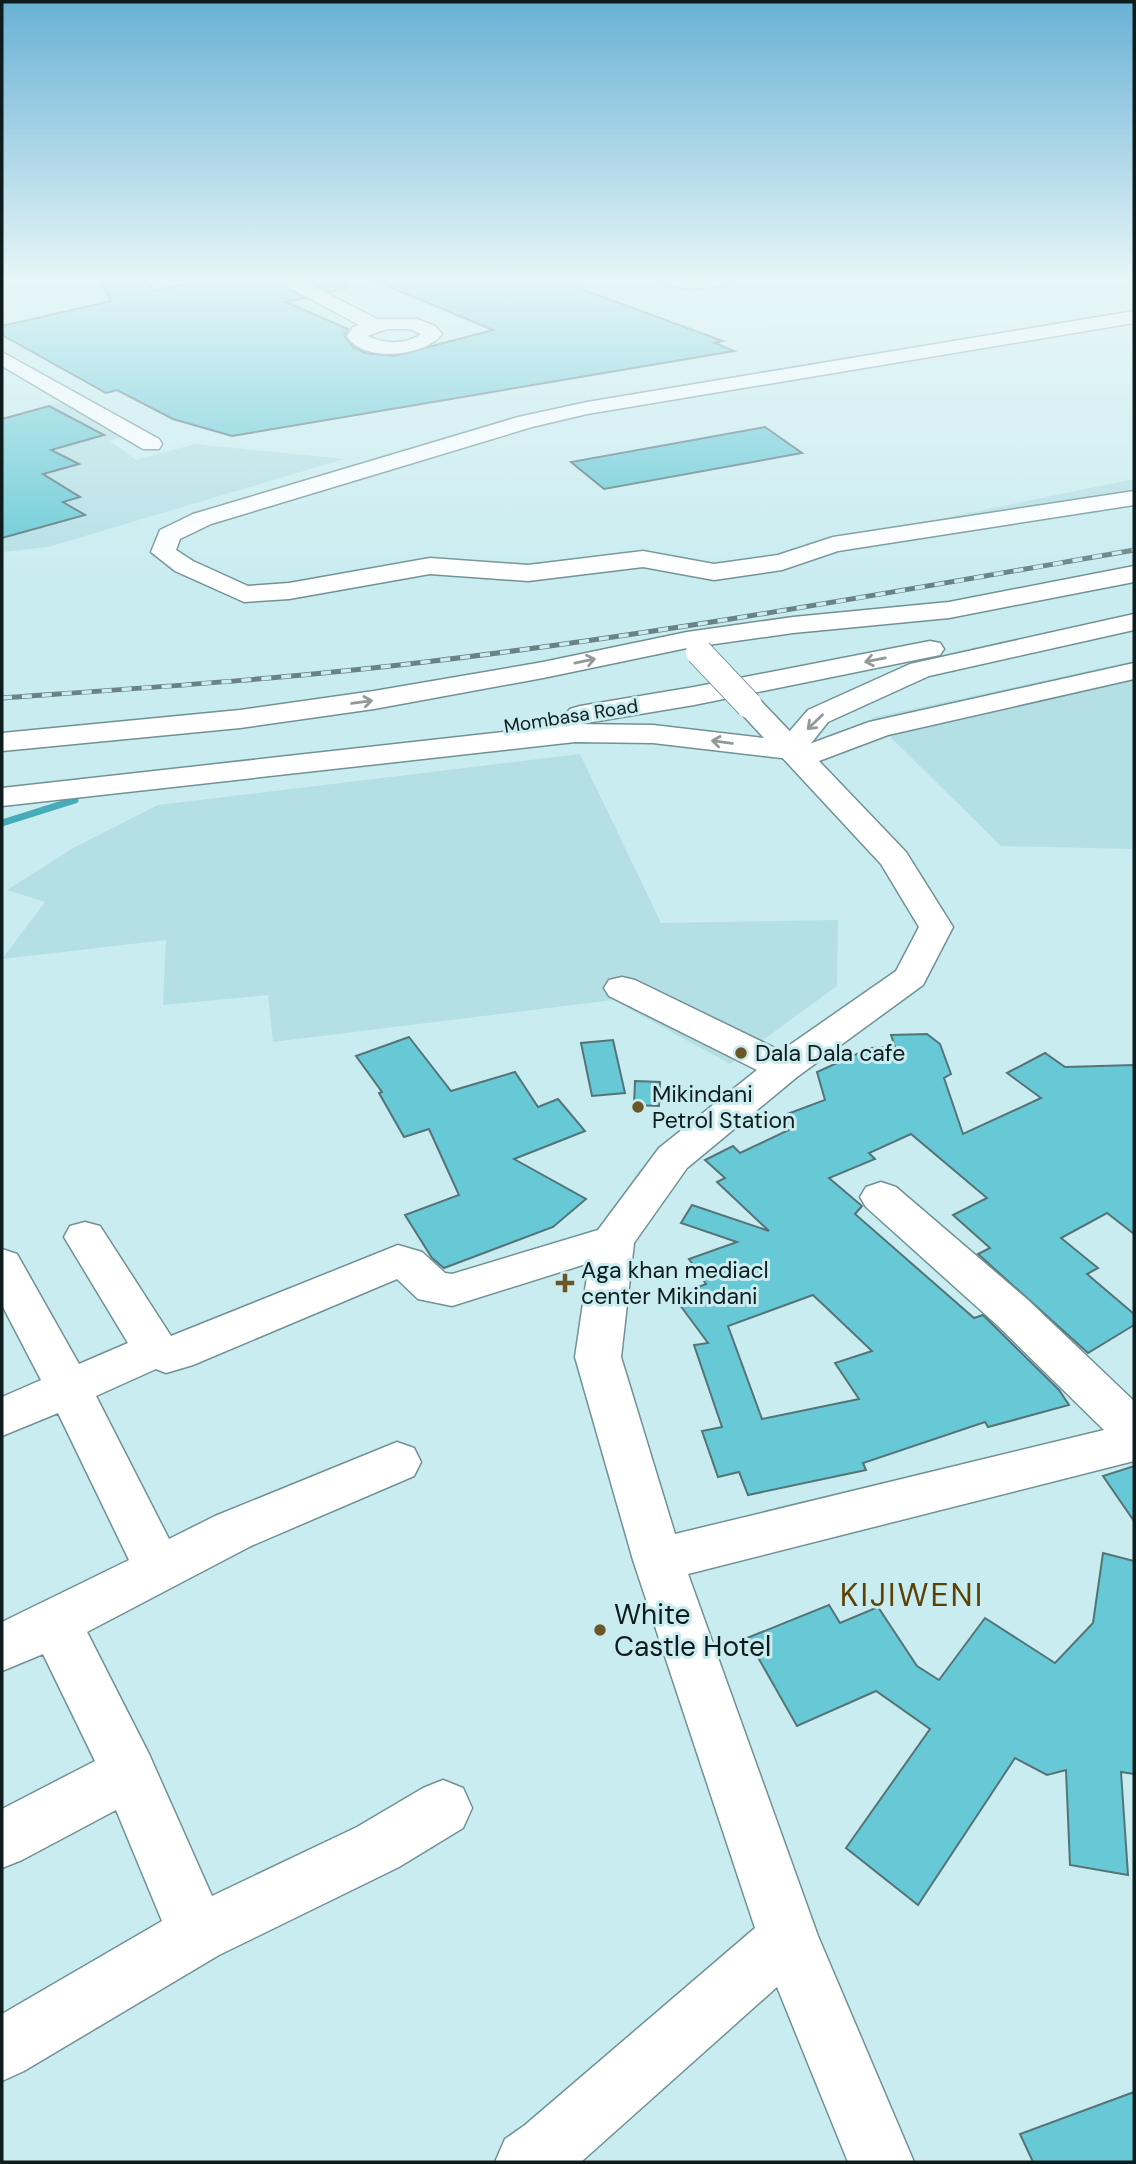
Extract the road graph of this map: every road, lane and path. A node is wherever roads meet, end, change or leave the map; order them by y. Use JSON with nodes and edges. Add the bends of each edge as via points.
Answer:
{"nodes":[{"id":1,"x":40,"y":380,"type":"edge"},
{"id":2,"x":755,"y":380,"type":"edge"},
{"id":3,"x":151,"y":444,"type":"dead end"},
{"id":4,"x":1134,"y":498,"type":"edge"},
{"id":5,"x":1134,"y":574,"type":"edge"},
{"id":6,"x":1134,"y":591,"type":"edge"},
{"id":7,"x":1134,"y":608,"type":"edge"},
{"id":8,"x":1134,"y":622,"type":"edge"},
{"id":9,"x":693,"y":646,"type":"junction"},
{"id":10,"x":1134,"y":671,"type":"edge"},
{"id":11,"x":2,"y":742,"type":"edge"},
{"id":12,"x":794,"y":754,"type":"junction"},
{"id":13,"x":2,"y":755,"type":"edge"},
{"id":14,"x":2,"y":782,"type":"edge"},
{"id":15,"x":2,"y":797,"type":"edge"},
{"id":16,"x":622,"y":988,"type":"dead end"},
{"id":17,"x":785,"y":1068,"type":"junction"},
{"id":18,"x":881,"y":1197,"type":"dead end"},
{"id":19,"x":85,"y":1237,"type":"dead end"},
{"id":20,"x":613,"y":1241,"type":"junction"},
{"id":21,"x":2,"y":1265,"type":"edge"},
{"id":22,"x":156,"y":1350,"type":"junction"},
{"id":23,"x":69,"y":1389,"type":"junction"},
{"id":24,"x":2,"y":1417,"type":"edge"},
{"id":25,"x":1134,"y":1430,"type":"edge"},
{"id":26,"x":1134,"y":1442,"type":"edge"},
{"id":27,"x":397,"y":1462,"type":"dead end"},
{"id":28,"x":659,"y":1560,"type":"junction"},
{"id":29,"x":158,"y":1568,"type":"junction"},
{"id":30,"x":55,"y":1623,"type":"junction"},
{"id":31,"x":2,"y":1647,"type":"edge"},
{"id":32,"x":129,"y":1773,"type":"junction"},
{"id":33,"x":443,"y":1808,"type":"dead end"},
{"id":34,"x":2,"y":1840,"type":"edge"},
{"id":35,"x":198,"y":1934,"type":"junction"},
{"id":36,"x":789,"y":1940,"type":"junction"},
{"id":37,"x":2,"y":2049,"type":"edge"},
{"id":38,"x":528,"y":2162,"type":"edge"},
{"id":39,"x":881,"y":2162,"type":"edge"}],
"edges":[{"from":1,"to":3,"type":"main road"},
{"from":2,"to":4,"type":"main road","via":[[526,422],[202,519],[169,535],[163,552],[244,593],[289,591],[429,566],[528,573],[643,559],[714,572],[782,562],[833,544]]},
{"from":5,"to":9,"type":"main road","via":[[949,610],[793,625]]},
{"from":6,"to":13,"type":"main road","name":"Mombasa Road","via":[[421,718]]},
{"from":7,"to":14,"type":"main road","name":"Mombasa Road","one_way":true,"via":[[694,696],[495,729]]},
{"from":8,"to":12,"type":"main road","one_way":true,"via":[[920,670],[818,716]]},
{"from":11,"to":9,"type":"main road","one_way":true,"via":[[240,719]]},
{"from":9,"to":12,"type":"main road","bridge":true},
{"from":10,"to":12,"type":"main road","via":[[879,728]]},
{"from":12,"to":15,"type":"main road","one_way":true,"via":[[653,734],[575,733]]},
{"from":12,"to":17,"type":"main road","via":[[894,859],[936,927],[910,977]]},
{"from":16,"to":17,"type":"main road"},
{"from":17,"to":20,"type":"main road","via":[[673,1158]]},
{"from":18,"to":25,"type":"main road","via":[[1012,1312]]},
{"from":19,"to":22,"type":"main road"},
{"from":20,"to":22,"type":"main road","via":[[452,1290],[433,1287],[407,1263],[398,1261],[177,1353]]},
{"from":20,"to":28,"type":"main road","via":[[598,1357]]},
{"from":21,"to":23,"type":"main road"},
{"from":22,"to":23,"type":"main road"},
{"from":23,"to":24,"type":"main road"},
{"from":23,"to":29,"type":"main road"},
{"from":26,"to":28,"type":"main road"},
{"from":27,"to":29,"type":"main road"},
{"from":28,"to":36,"type":"main road"},
{"from":29,"to":30,"type":"main road"},
{"from":30,"to":31,"type":"main road"},
{"from":30,"to":32,"type":"main road"},
{"from":32,"to":34,"type":"main road"},
{"from":32,"to":35,"type":"main road"},
{"from":33,"to":35,"type":"main road","via":[[378,1847]]},
{"from":35,"to":37,"type":"main road"},
{"from":36,"to":38,"type":"main road"},
{"from":36,"to":39,"type":"main road"}]}
